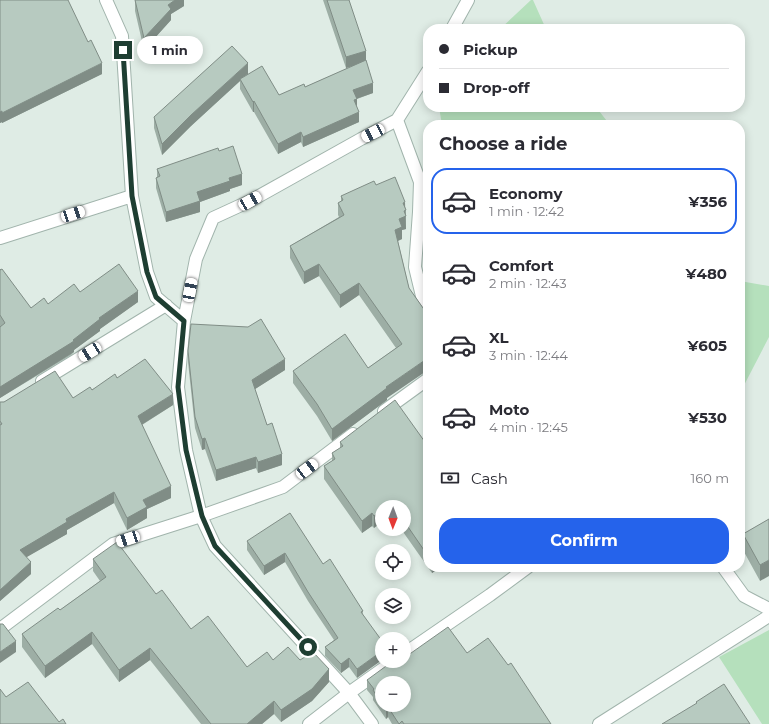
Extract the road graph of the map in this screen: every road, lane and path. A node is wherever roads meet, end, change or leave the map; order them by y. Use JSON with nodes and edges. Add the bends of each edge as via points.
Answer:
{"nodes":[{"id":1,"x":106,"y":0,"type":"edge"},
{"id":2,"x":468,"y":0,"type":"edge"},
{"id":3,"x":455,"y":24,"type":"edge"},
{"id":4,"x":423,"y":79,"type":"edge"},
{"id":5,"x":396,"y":120,"type":"junction"},
{"id":6,"x":132,"y":196,"type":"junction"},
{"id":7,"x":0,"y":238,"type":"edge"},
{"id":8,"x":423,"y":298,"type":"edge"},
{"id":9,"x":166,"y":305,"type":"junction"},
{"id":10,"x":184,"y":321,"type":"junction"},
{"id":11,"x":423,"y":383,"type":"edge"},
{"id":12,"x":34,"y":386,"type":"edge"},
{"id":13,"x":378,"y":416,"type":"edge"},
{"id":14,"x":365,"y":426,"type":"edge"},
{"id":15,"x":202,"y":516,"type":"junction"},
{"id":16,"x":521,"y":572,"type":"edge"},
{"id":17,"x":727,"y":572,"type":"edge"},
{"id":18,"x":769,"y":609,"type":"edge"},
{"id":19,"x":769,"y":616,"type":"edge"},
{"id":20,"x":0,"y":629,"type":"edge"},
{"id":21,"x":411,"y":649,"type":"edge"},
{"id":22,"x":384,"y":668,"type":"edge"},
{"id":23,"x":349,"y":692,"type":"junction"},
{"id":24,"x":309,"y":724,"type":"edge"},
{"id":25,"x":372,"y":724,"type":"edge"},
{"id":26,"x":599,"y":724,"type":"edge"}],
"edges":[{"from":1,"to":6,"type":"street","via":[[122,36]]},
{"from":2,"to":3,"type":"street"},
{"from":4,"to":5,"type":"street"},
{"from":5,"to":8,"type":"street","via":[[420,182],[415,267]]},
{"from":5,"to":10,"type":"street","via":[[250,201],[213,218],[196,259]]},
{"from":6,"to":7,"type":"street"},
{"from":6,"to":9,"type":"street","via":[[147,272],[156,297]]},
{"from":9,"to":10,"type":"street"},
{"from":9,"to":12,"type":"street"},
{"from":10,"to":15,"type":"street","via":[[178,387],[186,450]]},
{"from":11,"to":13,"type":"street"},
{"from":14,"to":15,"type":"street","via":[[283,487]]},
{"from":15,"to":20,"type":"street","via":[[113,544]]},
{"from":15,"to":23,"type":"street","via":[[215,546]]},
{"from":16,"to":21,"type":"street"},
{"from":17,"to":18,"type":"street","via":[[744,596]]},
{"from":19,"to":26,"type":"street"},
{"from":22,"to":23,"type":"street"},
{"from":23,"to":24,"type":"street"},
{"from":23,"to":25,"type":"street"}]}
